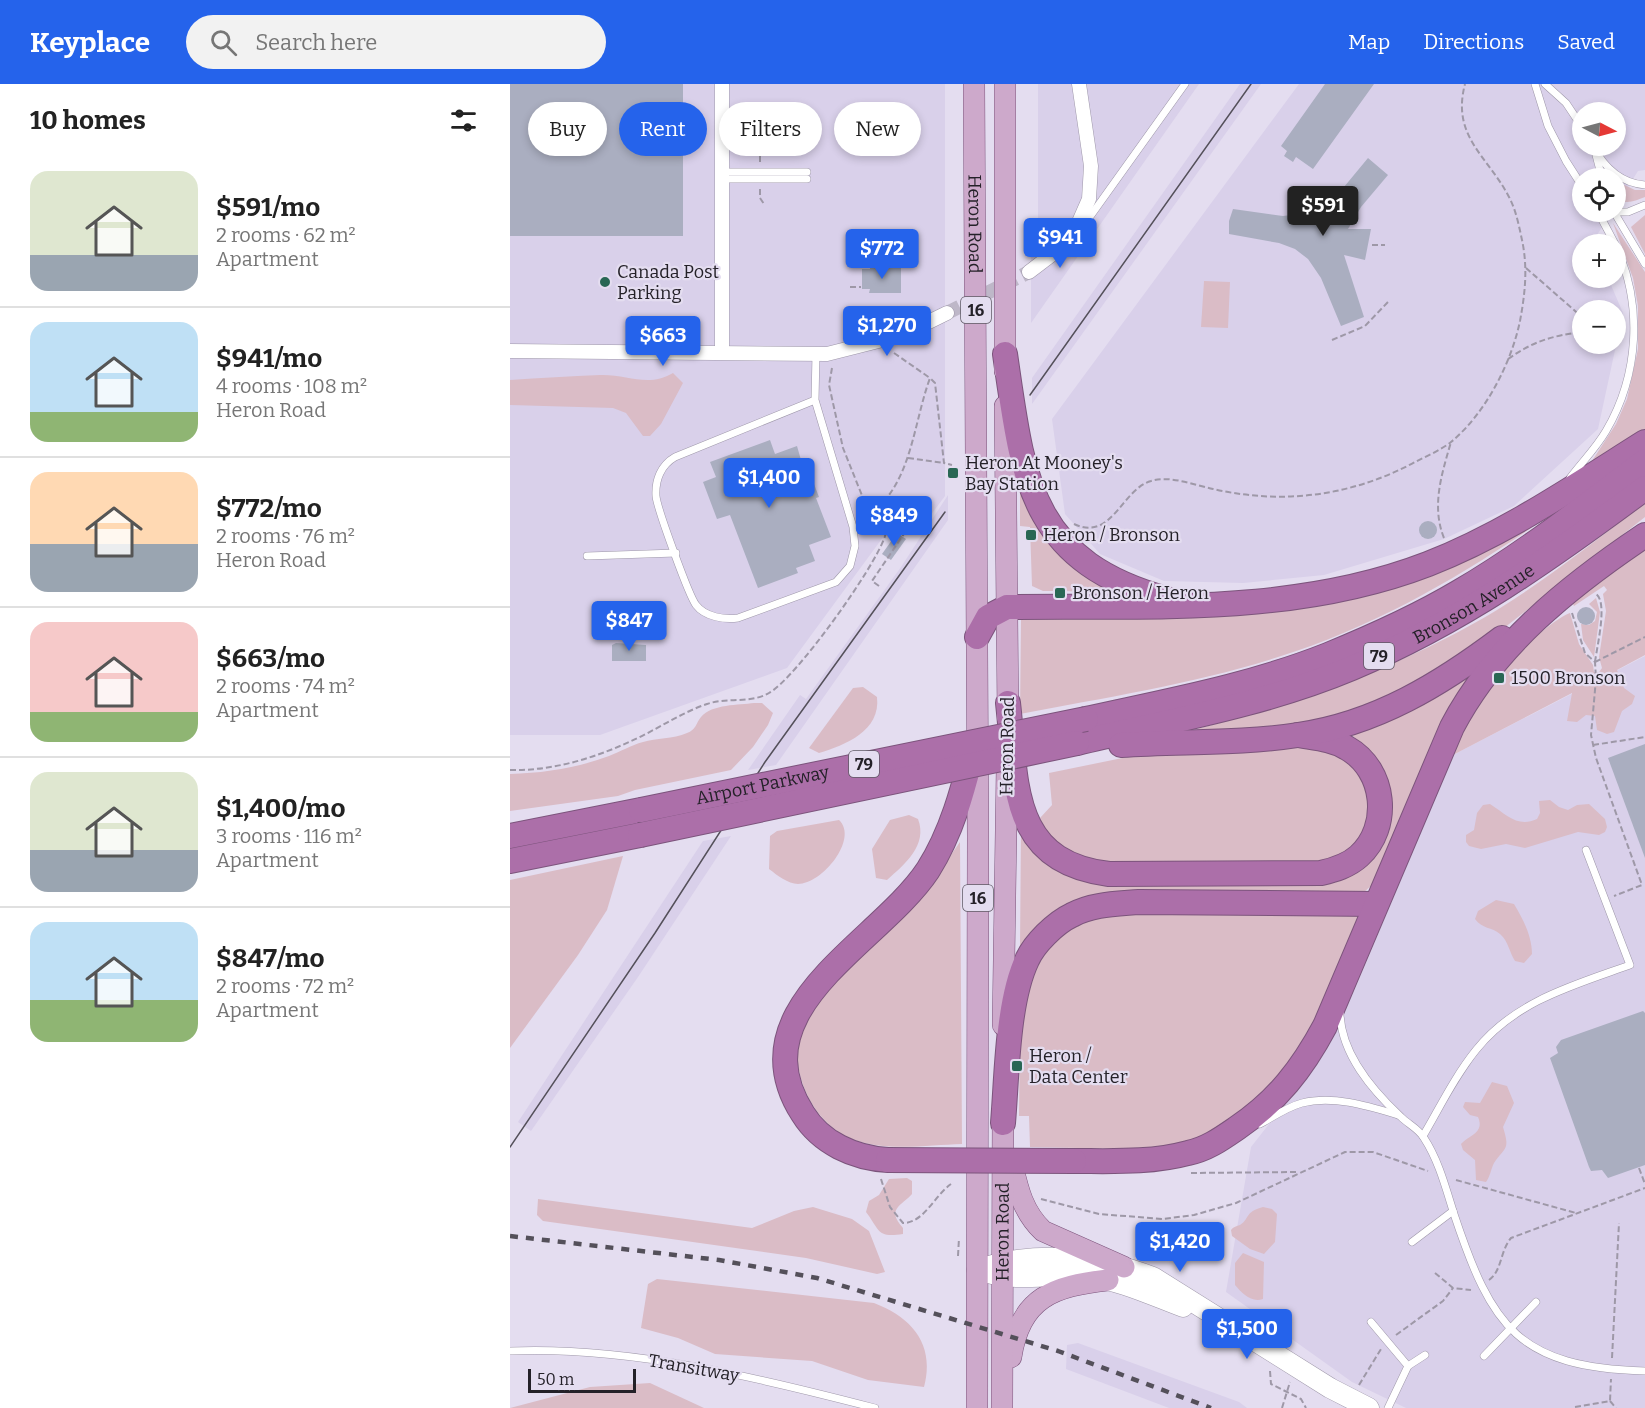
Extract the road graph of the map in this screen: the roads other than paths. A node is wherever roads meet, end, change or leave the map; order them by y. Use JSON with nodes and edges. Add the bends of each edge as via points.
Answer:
{"nodes":[{"id":1,"x":722,"y":84,"type":"edge"},
{"id":2,"x":974,"y":84,"type":"edge"},
{"id":3,"x":1005,"y":84,"type":"edge"},
{"id":4,"x":1079,"y":84,"type":"edge"},
{"id":5,"x":1185,"y":84,"type":"edge"},
{"id":6,"x":1535,"y":84,"type":"edge"},
{"id":7,"x":1545,"y":84,"type":"edge"},
{"id":8,"x":1572,"y":112,"type":"edge"},
{"id":9,"x":1601,"y":156,"type":"edge"},
{"id":10,"x":1572,"y":170,"type":"edge"},
{"id":11,"x":723,"y":175,"type":"junction"},
{"id":12,"x":807,"y":176,"type":"dead end"},
{"id":13,"x":1645,"y":184,"type":"edge"},
{"id":14,"x":1645,"y":206,"type":"edge"},
{"id":15,"x":1626,"y":212,"type":"edge"},
{"id":16,"x":1619,"y":222,"type":"edge"},
{"id":17,"x":1071,"y":240,"type":"junction"},
{"id":18,"x":1645,"y":264,"type":"edge"},
{"id":19,"x":1029,"y":272,"type":"tunnel mouth"},
{"id":20,"x":1626,"y":273,"type":"edge"},
{"id":21,"x":947,"y":313,"type":"tunnel mouth"},
{"id":22,"x":510,"y":351,"type":"edge"},
{"id":23,"x":722,"y":352,"type":"junction"},
{"id":24,"x":816,"y":354,"type":"junction"},
{"id":25,"x":1005,"y":354,"type":"junction"},
{"id":26,"x":815,"y":400,"type":"junction"},
{"id":27,"x":1645,"y":442,"type":"edge"},
{"id":28,"x":1645,"y":461,"type":"edge"},
{"id":29,"x":1645,"y":488,"type":"edge"},
{"id":30,"x":1556,"y":496,"type":"junction"},
{"id":31,"x":1645,"y":528,"type":"edge"},
{"id":32,"x":1645,"y":535,"type":"edge"},
{"id":33,"x":676,"y":553,"type":"junction"},
{"id":34,"x":1617,"y":555,"type":"junction"},
{"id":35,"x":587,"y":556,"type":"dead end"},
{"id":36,"x":1556,"y":601,"type":"junction"},
{"id":37,"x":1007,"y":607,"type":"junction"},
{"id":38,"x":1198,"y":607,"type":"junction"},
{"id":39,"x":977,"y":637,"type":"junction"},
{"id":40,"x":1008,"y":703,"type":"junction"},
{"id":41,"x":1086,"y":719,"type":"joint"},
{"id":42,"x":977,"y":735,"type":"junction"},
{"id":43,"x":1298,"y":735,"type":"junction"},
{"id":44,"x":1077,"y":743,"type":"junction"},
{"id":45,"x":608,"y":816,"type":"junction"},
{"id":46,"x":510,"y":821,"type":"edge"},
{"id":47,"x":510,"y":836,"type":"edge"},
{"id":48,"x":1586,"y":850,"type":"dead end"},
{"id":49,"x":510,"y":861,"type":"edge"},
{"id":50,"x":1376,"y":904,"type":"junction"},
{"id":51,"x":1339,"y":993,"type":"junction"},
{"id":52,"x":1400,"y":1116,"type":"junction"},
{"id":53,"x":1003,"y":1123,"type":"junction"},
{"id":54,"x":1423,"y":1136,"type":"junction"},
{"id":55,"x":1211,"y":1146,"type":"junction"},
{"id":56,"x":1453,"y":1211,"type":"junction"},
{"id":57,"x":1412,"y":1242,"type":"dead end"},
{"id":58,"x":1003,"y":1269,"type":"junction"},
{"id":59,"x":977,"y":1270,"type":"junction"},
{"id":60,"x":1116,"y":1273,"type":"junction"},
{"id":61,"x":1536,"y":1302,"type":"dead end"},
{"id":62,"x":1371,"y":1322,"type":"dead end"},
{"id":63,"x":1511,"y":1329,"type":"junction"},
{"id":64,"x":510,"y":1351,"type":"edge"},
{"id":65,"x":1425,"y":1355,"type":"dead end"},
{"id":66,"x":1484,"y":1356,"type":"dead end"},
{"id":67,"x":1408,"y":1366,"type":"junction"},
{"id":68,"x":1645,"y":1371,"type":"edge"},
{"id":69,"x":875,"y":1408,"type":"edge"},
{"id":70,"x":977,"y":1408,"type":"edge"},
{"id":71,"x":1003,"y":1408,"type":"edge"},
{"id":72,"x":1369,"y":1408,"type":"edge"},
{"id":73,"x":1388,"y":1408,"type":"edge"}],
"edges":[{"from":1,"to":11,"type":"street"},
{"from":2,"to":39,"type":"main road","name":"Heron Road","number":"16"},
{"from":3,"to":25,"type":"main road","name":"Heron Road","number":"16"},
{"from":4,"to":17,"type":"street","via":[[1091,180],[1085,212]]},
{"from":5,"to":17,"type":"lane"},
{"from":6,"to":10,"type":"lane","via":[[1548,126]]},
{"from":7,"to":8,"type":"lane"},
{"from":9,"to":13,"type":"lane","via":[[1619,178]]},
{"from":11,"to":12,"type":"lane"},
{"from":11,"to":23,"type":"street"},
{"from":14,"to":15,"type":"lane"},
{"from":16,"to":18,"type":"lane"},
{"from":17,"to":19,"type":"street"},
{"from":20,"to":30,"type":"lane","via":[[1634,322],[1627,384],[1606,432]]},
{"from":21,"to":24,"type":"street","via":[[874,344]]},
{"from":22,"to":23,"type":"street"},
{"from":23,"to":24,"type":"street"},
{"from":24,"to":26,"type":"lane"},
{"from":25,"to":37,"type":"main road","name":"Heron Road","number":"16"},
{"from":25,"to":38,"type":"highway","via":[[1027,479],[1051,526],[1080,557],[1105,575],[1149,594]]},
{"from":26,"to":33,"type":"lane","via":[[668,461],[661,470],[656,495]]},
{"from":26,"to":33,"type":"lane","via":[[855,546],[850,566],[836,582],[732,619],[717,617],[696,606]]},
{"from":27,"to":30,"type":"highway"},
{"from":28,"to":41,"type":"highway","name":"Bronson Avenue","number":"79","via":[[1459,593],[1387,630],[1247,682]]},
{"from":29,"to":44,"type":"highway","name":"Bronson Avenue","number":"79","via":[[1502,591],[1372,659],[1234,707]]},
{"from":30,"to":38,"type":"highway","via":[[1492,536],[1393,575],[1316,594]]},
{"from":31,"to":34,"type":"highway"},
{"from":32,"to":34,"type":"highway"},
{"from":33,"to":35,"type":"lane"},
{"from":34,"to":36,"type":"highway"},
{"from":36,"to":43,"type":"highway","via":[[1462,669],[1412,698],[1351,722]]},
{"from":36,"to":50,"type":"highway","via":[[1498,658],[1462,709]]},
{"from":37,"to":38,"type":"highway"},
{"from":37,"to":39,"type":"highway","via":[[988,617]]},
{"from":37,"to":40,"type":"main road","name":"Heron Road","number":"16"},
{"from":39,"to":42,"type":"main road","name":"Heron Road","number":"16"},
{"from":40,"to":43,"type":"highway","via":[[1018,789],[1029,828],[1061,860],[1102,873],[1314,873],[1334,870],[1357,858],[1371,841],[1380,820],[1376,782],[1364,762],[1347,747]]},
{"from":40,"to":53,"type":"main road","name":"Heron Road","number":"16"},
{"from":41,"to":45,"type":"highway","name":"Airport Parkway","number":"79","bridge":true},
{"from":42,"to":55,"type":"highway","bridge":true,"via":[[952,822],[927,871],[899,906],[811,991],[794,1017],[786,1045],[787,1078],[807,1122],[842,1149],[884,1166],[1157,1159]]},
{"from":42,"to":59,"type":"main road","name":"Heron Road","number":"16"},
{"from":43,"to":44,"type":"highway","via":[[1100,747]]},
{"from":44,"to":49,"type":"highway","name":"Airport Parkway","number":"79","bridge":true},
{"from":45,"to":46,"type":"highway"},
{"from":45,"to":47,"type":"highway","name":"Airport Parkway","number":"79"},
{"from":48,"to":54,"type":"lane","via":[[1630,964],[1548,994],[1501,1024],[1465,1064]]},
{"from":50,"to":51,"type":"highway"},
{"from":50,"to":53,"type":"highway","via":[[1139,902],[1102,905],[1071,915],[1043,938],[1022,972],[1012,1025]]},
{"from":51,"to":52,"type":"lane","via":[[1342,1034],[1350,1055]]},
{"from":51,"to":55,"type":"highway","via":[[1325,1026],[1292,1080],[1268,1106]]},
{"from":52,"to":54,"type":"lane"},
{"from":52,"to":55,"type":"lane","via":[[1351,1103],[1303,1103]]},
{"from":53,"to":58,"type":"main road","name":"Heron Road","number":"16"},
{"from":53,"to":60,"type":"main road","via":[[1018,1191],[1033,1222]]},
{"from":54,"to":56,"type":"lane"},
{"from":56,"to":57,"type":"lane"},
{"from":56,"to":63,"type":"lane","via":[[1479,1286]]},
{"from":58,"to":59,"type":"main road"},
{"from":58,"to":60,"type":"main road","via":[[1075,1259]]},
{"from":58,"to":71,"type":"main road","name":"Heron Road","number":"16"},
{"from":59,"to":70,"type":"main road","name":"Heron Road","number":"16"},
{"from":60,"to":71,"type":"main road","via":[[1058,1288],[1031,1307],[1012,1347]]},
{"from":60,"to":72,"type":"main road","via":[[1153,1277],[1330,1388]]},
{"from":61,"to":63,"type":"lane"},
{"from":62,"to":67,"type":"lane"},
{"from":63,"to":66,"type":"lane"},
{"from":63,"to":68,"type":"lane","via":[[1553,1357],[1612,1370]]},
{"from":64,"to":69,"type":"lane","name":"Transitway","via":[[594,1353],[652,1360]]},
{"from":65,"to":67,"type":"lane"},
{"from":67,"to":73,"type":"lane"}]}
